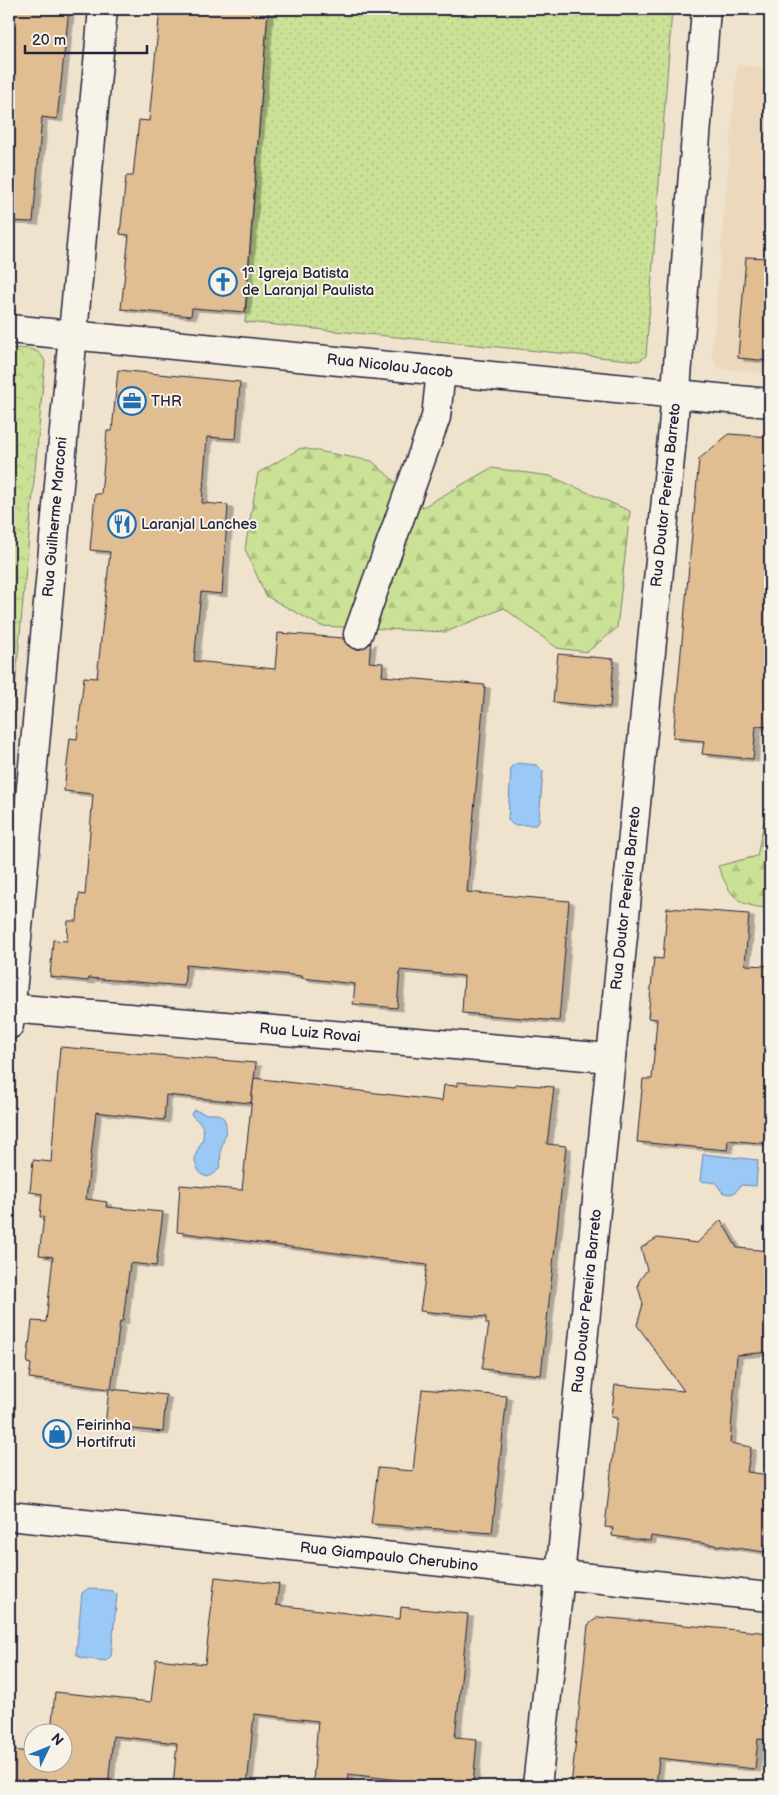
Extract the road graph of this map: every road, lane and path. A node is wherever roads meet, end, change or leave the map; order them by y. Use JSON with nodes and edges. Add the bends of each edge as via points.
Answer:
{"nodes":[{"id":1,"x":103,"y":9,"type":"edge"},
{"id":2,"x":706,"y":9,"type":"edge"},
{"id":3,"x":9,"y":329,"type":"edge"},
{"id":4,"x":71,"y":335,"type":"junction"},
{"id":5,"x":440,"y":371,"type":"junction"},
{"id":6,"x":676,"y":394,"type":"junction"},
{"id":7,"x":770,"y":403,"type":"edge"},
{"id":8,"x":358,"y":634,"type":"dead end"},
{"id":9,"x":9,"y":1014,"type":"edge"},
{"id":10,"x":610,"y":1058,"type":"junction"},
{"id":11,"x":9,"y":1516,"type":"edge"},
{"id":12,"x":560,"y":1576,"type":"junction"},
{"id":13,"x":770,"y":1597,"type":"edge"},
{"id":14,"x":537,"y":1786,"type":"edge"}],
"edges":[{"from":1,"to":4,"type":"street","name":"Rua Guilherme Marconi"},
{"from":2,"to":6,"type":"street","name":"Rua Doutor Pereira Barreto"},
{"from":3,"to":4,"type":"street","name":"Rua Nicolau Jacob"},
{"from":4,"to":5,"type":"street","name":"Rua Nicolau Jacob"},
{"from":4,"to":9,"type":"street","name":"Rua Guilherme Marconi"},
{"from":5,"to":6,"type":"street","name":"Rua Nicolau Jacob"},
{"from":5,"to":8,"type":"street","via":[[436,417]]},
{"from":6,"to":7,"type":"street","name":"Rua Nicolau Jacob"},
{"from":6,"to":10,"type":"street","name":"Rua Doutor Pereira Barreto"},
{"from":9,"to":10,"type":"street","name":"Rua Luiz Rovai"},
{"from":10,"to":12,"type":"street","name":"Rua Doutor Pereira Barreto"},
{"from":11,"to":12,"type":"street","name":"Rua Giampaulo Cherubino"},
{"from":12,"to":13,"type":"street","name":"Rua Giampaulo Cherubino"},
{"from":12,"to":14,"type":"street","name":"Rua Doutor Pereira Barreto"}]}
